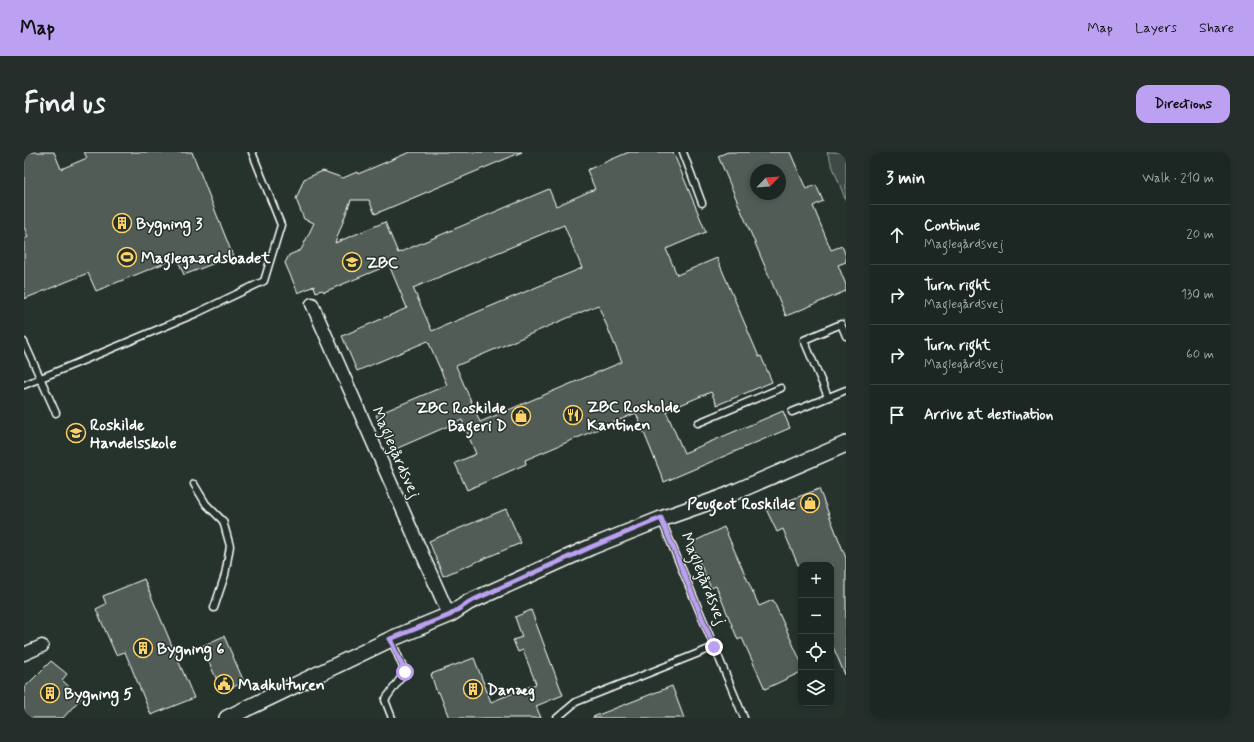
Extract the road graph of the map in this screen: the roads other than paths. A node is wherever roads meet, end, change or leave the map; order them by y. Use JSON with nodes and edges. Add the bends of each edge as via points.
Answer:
{"nodes":[{"id":1,"x":252,"y":152,"type":"edge"},
{"id":2,"x":683,"y":152,"type":"edge"},
{"id":3,"x":702,"y":202,"type":"dead end"},
{"id":4,"x":312,"y":304,"type":"dead end"},
{"id":5,"x":846,"y":336,"type":"edge"},
{"id":6,"x":24,"y":342,"type":"edge"},
{"id":7,"x":40,"y":378,"type":"junction"},
{"id":8,"x":24,"y":385,"type":"edge"},
{"id":9,"x":781,"y":388,"type":"dead end"},
{"id":10,"x":846,"y":390,"type":"edge"},
{"id":11,"x":828,"y":397,"type":"junction"},
{"id":12,"x":792,"y":412,"type":"dead end"},
{"id":13,"x":56,"y":413,"type":"dead end"},
{"id":14,"x":698,"y":423,"type":"dead end"},
{"id":15,"x":846,"y":444,"type":"edge"},
{"id":16,"x":194,"y":484,"type":"dead end"},
{"id":17,"x":661,"y":518,"type":"junction"},
{"id":18,"x":214,"y":608,"type":"dead end"},
{"id":19,"x":450,"y":615,"type":"junction"},
{"id":20,"x":390,"y":639,"type":"junction"},
{"id":21,"x":42,"y":646,"type":"dead end"},
{"id":22,"x":714,"y":647,"type":"junction"},
{"id":23,"x":24,"y":654,"type":"edge"},
{"id":24,"x":227,"y":718,"type":"edge"},
{"id":25,"x":392,"y":718,"type":"edge"},
{"id":26,"x":557,"y":718,"type":"edge"},
{"id":27,"x":744,"y":718,"type":"edge"}],
"edges":[{"from":1,"to":7,"type":"lane","via":[[281,225],[264,281],[197,313]]},
{"from":2,"to":3,"type":"lane"},
{"from":4,"to":19,"type":"street","name":"Maglegårdsvej"},
{"from":5,"to":11,"type":"lane","via":[[841,324],[804,340]]},
{"from":6,"to":7,"type":"lane"},
{"from":7,"to":8,"type":"lane"},
{"from":7,"to":13,"type":"lane"},
{"from":9,"to":14,"type":"lane"},
{"from":10,"to":11,"type":"lane"},
{"from":11,"to":12,"type":"lane"},
{"from":15,"to":17,"type":"street","name":"Maglegårdsvej","via":[[721,498]]},
{"from":16,"to":18,"type":"lane","via":[[206,504],[223,521],[230,546]]},
{"from":17,"to":19,"type":"street","name":"Maglegårdsvej","via":[[469,602]]},
{"from":17,"to":22,"type":"lane","name":"Maglegårdsvej"},
{"from":19,"to":20,"type":"street","name":"Maglegårdsvej"},
{"from":20,"to":24,"type":"street","name":"Maglegårdsvej"},
{"from":20,"to":25,"type":"lane","via":[[405,672],[385,700]]},
{"from":21,"to":23,"type":"street"},
{"from":22,"to":26,"type":"lane","via":[[576,702]]},
{"from":22,"to":27,"type":"lane","name":"Maglegårdsvej"}]}
